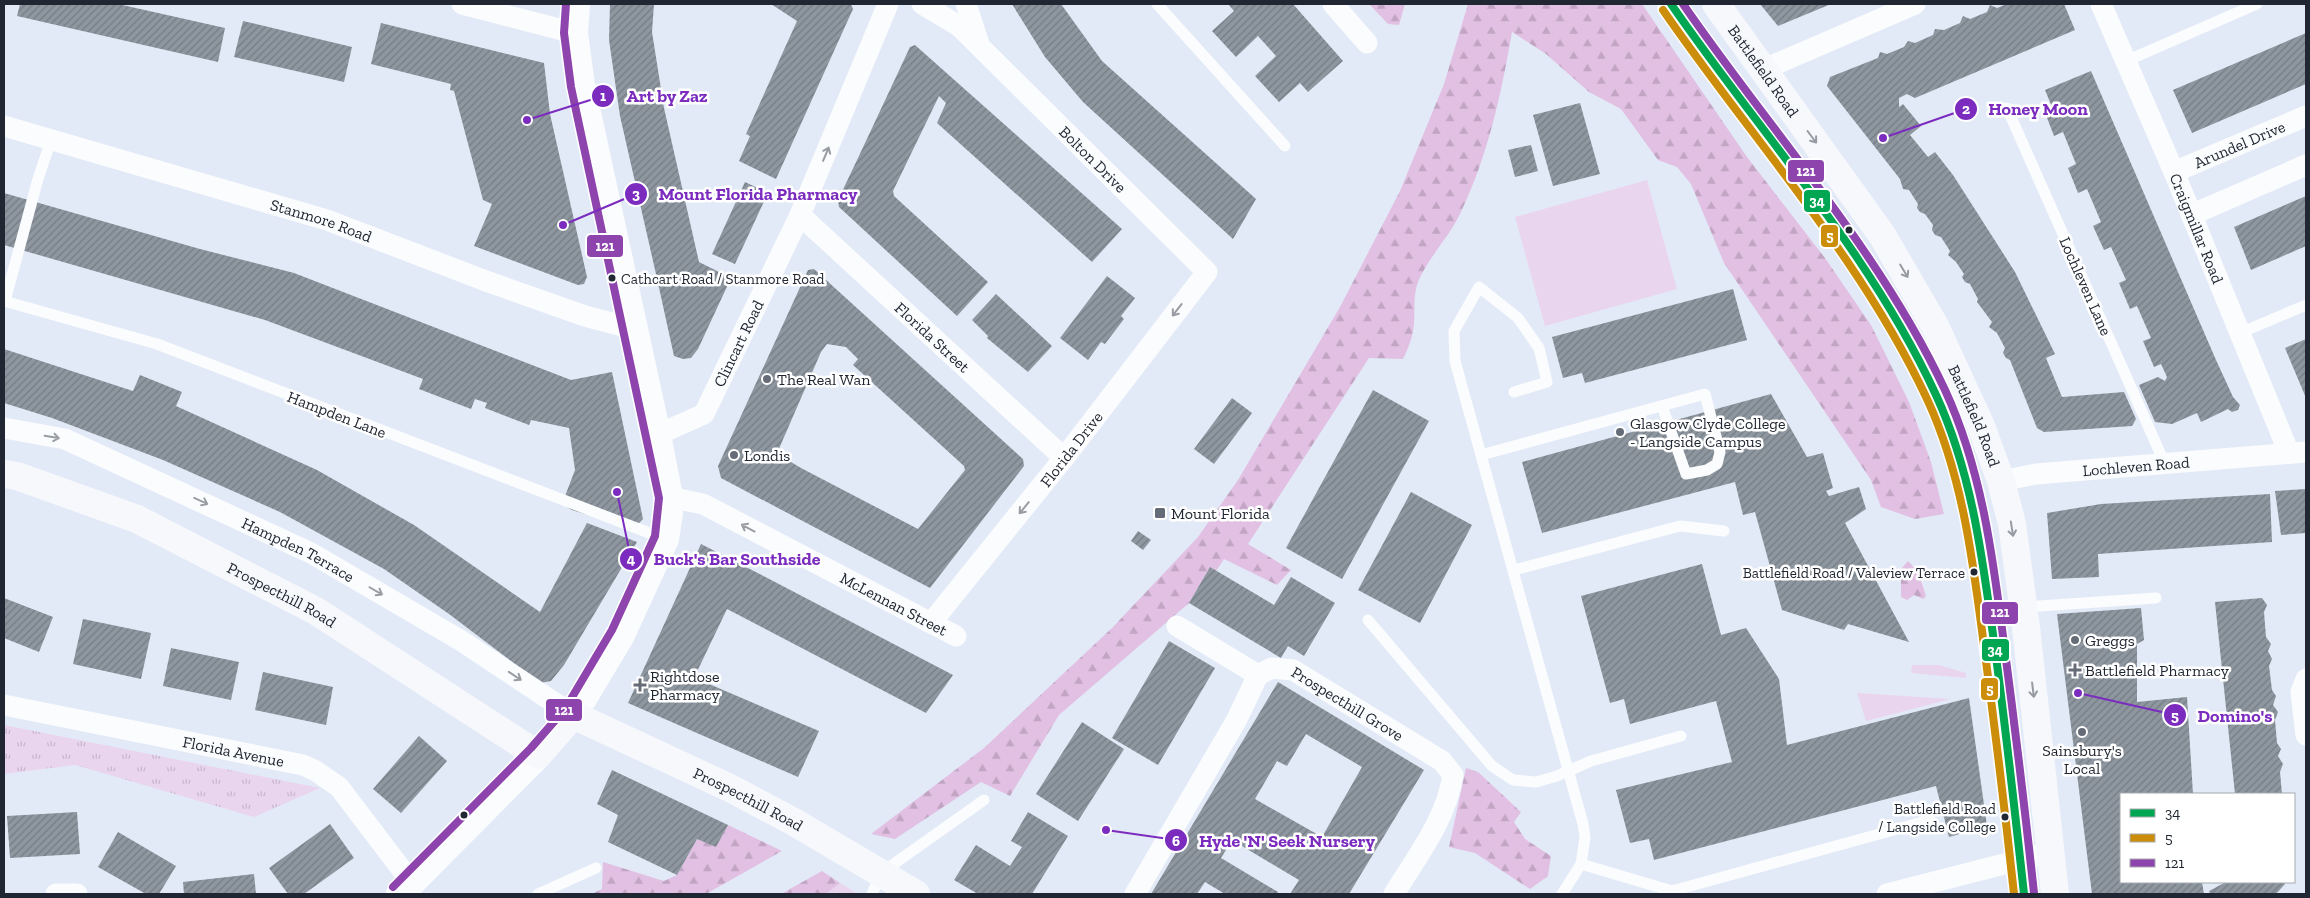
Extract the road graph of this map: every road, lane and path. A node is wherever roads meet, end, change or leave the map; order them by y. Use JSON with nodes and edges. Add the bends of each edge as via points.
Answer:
{"nodes":[{"id":1,"x":462,"y":4,"type":"edge"},
{"id":2,"x":576,"y":4,"type":"edge"},
{"id":3,"x":888,"y":4,"type":"edge"},
{"id":4,"x":922,"y":4,"type":"edge"},
{"id":5,"x":966,"y":4,"type":"edge"},
{"id":6,"x":1157,"y":4,"type":"edge"},
{"id":7,"x":1333,"y":4,"type":"edge"},
{"id":8,"x":1670,"y":4,"type":"edge"},
{"id":9,"x":1716,"y":4,"type":"edge"},
{"id":10,"x":1915,"y":4,"type":"edge"},
{"id":11,"x":2101,"y":4,"type":"edge"},
{"id":12,"x":2257,"y":4,"type":"edge"},
{"id":13,"x":574,"y":33,"type":"junction"},
{"id":14,"x":1367,"y":43,"type":"dead end"},
{"id":15,"x":980,"y":47,"type":"junction"},
{"id":16,"x":2126,"y":60,"type":"junction"},
{"id":17,"x":1762,"y":70,"type":"junction"},
{"id":18,"x":1734,"y":92,"type":"junction"},
{"id":19,"x":2007,"y":108,"type":"dead end"},
{"id":20,"x":2306,"y":116,"type":"edge"},
{"id":21,"x":4,"y":126,"type":"edge"},
{"id":22,"x":51,"y":140,"type":"junction"},
{"id":23,"x":1285,"y":146,"type":"dead end"},
{"id":24,"x":2306,"y":165,"type":"edge"},
{"id":25,"x":2174,"y":172,"type":"junction"},
{"id":26,"x":800,"y":215,"type":"junction"},
{"id":27,"x":2191,"y":215,"type":"junction"},
{"id":28,"x":1207,"y":272,"type":"joint"},
{"id":29,"x":4,"y":301,"type":"edge"},
{"id":30,"x":2306,"y":305,"type":"edge"},
{"id":31,"x":634,"y":329,"type":"junction"},
{"id":32,"x":2240,"y":333,"type":"junction"},
{"id":33,"x":1514,"y":392,"type":"dead end"},
{"id":34,"x":1662,"y":406,"type":"junction"},
{"id":35,"x":4,"y":428,"type":"edge"},
{"id":36,"x":657,"y":435,"type":"junction"},
{"id":37,"x":2298,"y":452,"type":"edge"},
{"id":38,"x":1481,"y":455,"type":"junction"},
{"id":39,"x":1064,"y":458,"type":"junction"},
{"id":40,"x":2165,"y":464,"type":"junction"},
{"id":41,"x":4,"y":474,"type":"edge"},
{"id":42,"x":2001,"y":481,"type":"junction"},
{"id":43,"x":1968,"y":493,"type":"junction"},
{"id":44,"x":669,"y":497,"type":"junction"},
{"id":45,"x":1724,"y":531,"type":"dead end"},
{"id":46,"x":665,"y":540,"type":"junction"},
{"id":47,"x":1514,"y":570,"type":"junction"},
{"id":48,"x":2156,"y":598,"type":"dead end"},
{"id":49,"x":2023,"y":607,"type":"junction"},
{"id":50,"x":1368,"y":620,"type":"dead end"},
{"id":51,"x":931,"y":623,"type":"junction"},
{"id":52,"x":1177,"y":626,"type":"dead end"},
{"id":53,"x":956,"y":636,"type":"dead end"},
{"id":54,"x":1258,"y":676,"type":"junction"},
{"id":55,"x":2306,"y":679,"type":"edge"},
{"id":56,"x":4,"y":705,"type":"edge"},
{"id":57,"x":573,"y":715,"type":"junction"},
{"id":58,"x":2306,"y":735,"type":"edge"},
{"id":59,"x":1681,"y":736,"type":"dead end"},
{"id":60,"x":538,"y":755,"type":"junction"},
{"id":61,"x":1569,"y":771,"type":"junction"},
{"id":62,"x":984,"y":800,"type":"dead end"},
{"id":63,"x":1930,"y":820,"type":"dead end"},
{"id":64,"x":2051,"y":852,"type":"junction"},
{"id":65,"x":2021,"y":858,"type":"junction"},
{"id":66,"x":1581,"y":864,"type":"junction"},
{"id":67,"x":596,"y":868,"type":"dead end"},
{"id":68,"x":876,"y":884,"type":"edge"},
{"id":69,"x":406,"y":889,"type":"edge"},
{"id":70,"x":56,"y":894,"type":"edge"},
{"id":71,"x":77,"y":894,"type":"edge"},
{"id":72,"x":538,"y":894,"type":"edge"},
{"id":73,"x":916,"y":894,"type":"edge"},
{"id":74,"x":1136,"y":894,"type":"edge"},
{"id":75,"x":1394,"y":894,"type":"edge"},
{"id":76,"x":1562,"y":894,"type":"edge"},
{"id":77,"x":1887,"y":894,"type":"edge"},
{"id":78,"x":2024,"y":894,"type":"edge"},
{"id":79,"x":2055,"y":894,"type":"edge"}],
"edges":[{"from":1,"to":13,"type":"street"},
{"from":2,"to":13,"type":"street"},
{"from":26,"to":3,"type":"street","name":"Clincart Road","one_way":true},
{"from":4,"to":15,"type":"street","name":"Bolton Drive","via":[[959,26]]},
{"from":5,"to":15,"type":"street","name":"Bolton Drive"},
{"from":6,"to":23,"type":"lane"},
{"from":7,"to":14,"type":"street"},
{"from":8,"to":18,"type":"main road","name":"Battlefield Road"},
{"from":9,"to":17,"type":"main road","name":"Battlefield Road"},
{"from":10,"to":17,"type":"street"},
{"from":11,"to":16,"type":"street","name":"Craigmillar Road"},
{"from":12,"to":16,"type":"lane"},
{"from":13,"to":31,"type":"street","via":[[580,86]]},
{"from":15,"to":28,"type":"street","name":"Bolton Drive"},
{"from":16,"to":25,"type":"street","name":"Craigmillar Road"},
{"from":17,"to":18,"type":"main road"},
{"from":17,"to":42,"type":"main road","name":"Battlefield Road","one_way":true,"via":[[1882,235],[1913,286],[1955,368]]},
{"from":18,"to":43,"type":"main road","name":"Battlefield Road","via":[[1841,236],[1908,341],[1937,397]]},
{"from":19,"to":40,"type":"lane","name":"Lochleven Lane"},
{"from":20,"to":25,"type":"street","name":"Arundel Drive"},
{"from":21,"to":22,"type":"street","name":"Stanmore Road"},
{"from":22,"to":29,"type":"lane","name":"Hampden Lane"},
{"from":22,"to":31,"type":"street","name":"Stanmore Road","via":[[327,220],[486,281],[585,316]]},
{"from":24,"to":27,"type":"street"},
{"from":25,"to":27,"type":"street","name":"Craigmillar Road"},
{"from":26,"to":36,"type":"street","name":"Clincart Road","via":[[704,414]]},
{"from":26,"to":39,"type":"street","name":"Florida Street"},
{"from":27,"to":32,"type":"street","name":"Craigmillar Road"},
{"from":28,"to":39,"type":"street","name":"Florida Drive","one_way":true},
{"from":29,"to":46,"type":"lane","name":"Hampden Lane","via":[[157,344]]},
{"from":30,"to":32,"type":"lane"},
{"from":31,"to":36,"type":"street"},
{"from":32,"to":37,"type":"street","name":"Craigmillar Road"},
{"from":33,"to":38,"type":"lane","via":[[1547,382],[1539,348],[1518,318],[1479,288],[1454,331],[1455,361]]},
{"from":34,"to":34,"type":"lane","via":[[1705,394],[1720,452],[1718,464],[1686,474]]},
{"from":34,"to":38,"type":"lane"},
{"from":35,"to":57,"type":"street","name":"Hampden Terrace","one_way":true,"via":[[65,439],[311,553],[460,640]]},
{"from":36,"to":44,"type":"street"},
{"from":37,"to":40,"type":"street","name":"Lochleven Road"},
{"from":38,"to":47,"type":"lane"},
{"from":39,"to":51,"type":"street","name":"Florida Drive","one_way":true},
{"from":40,"to":42,"type":"street","name":"Lochleven Road","via":[[2036,474]]},
{"from":41,"to":60,"type":"main road","name":"Prospecthill Road","via":[[137,519],[316,611]]},
{"from":42,"to":43,"type":"main road","name":"Lochleven Road"},
{"from":42,"to":49,"type":"main road","name":"Battlefield Road","one_way":true,"via":[[2012,524]]},
{"from":43,"to":65,"type":"main road","name":"Battlefield Road","via":[[1987,588]]},
{"from":44,"to":46,"type":"street"},
{"from":51,"to":44,"type":"street","name":"McLennan Street","one_way":true,"via":[[703,504]]},
{"from":45,"to":47,"type":"lane","via":[[1680,526]]},
{"from":46,"to":57,"type":"street","via":[[621,635]]},
{"from":47,"to":61,"type":"lane"},
{"from":48,"to":49,"type":"lane"},
{"from":49,"to":64,"type":"main road","name":"Battlefield Road","one_way":true},
{"from":50,"to":61,"type":"lane","via":[[1492,766],[1508,778],[1526,782],[1547,780]]},
{"from":51,"to":53,"type":"street","name":"McLennan Street"},
{"from":52,"to":54,"type":"street"},
{"from":54,"to":74,"type":"street"},
{"from":54,"to":75,"type":"street","name":"Prospecthill Grove","via":[[1272,668],[1293,670],[1442,762],[1453,775],[1441,819]]},
{"from":55,"to":58,"type":"street","via":[[2301,692]]},
{"from":56,"to":69,"type":"street","name":"Florida Avenue","via":[[316,770],[339,787]]},
{"from":57,"to":60,"type":"main road"},
{"from":57,"to":68,"type":"main road","name":"Prospecthill Road","via":[[730,788],[794,822],[858,858]]},
{"from":59,"to":61,"type":"lane","via":[[1591,761]]},
{"from":60,"to":69,"type":"street"},
{"from":61,"to":66,"type":"lane","via":[[1585,837]]},
{"from":62,"to":68,"type":"lane"},
{"from":63,"to":66,"type":"lane","via":[[1672,890]]},
{"from":64,"to":65,"type":"street"},
{"from":64,"to":79,"type":"main road","name":"Battlefield Road"},
{"from":65,"to":77,"type":"street"},
{"from":65,"to":78,"type":"main road","name":"Battlefield Road"},
{"from":66,"to":76,"type":"lane"},
{"from":67,"to":72,"type":"lane"},
{"from":68,"to":73,"type":"main road","name":"Prospecthill Road"},
{"from":70,"to":71,"type":"street"}]}
